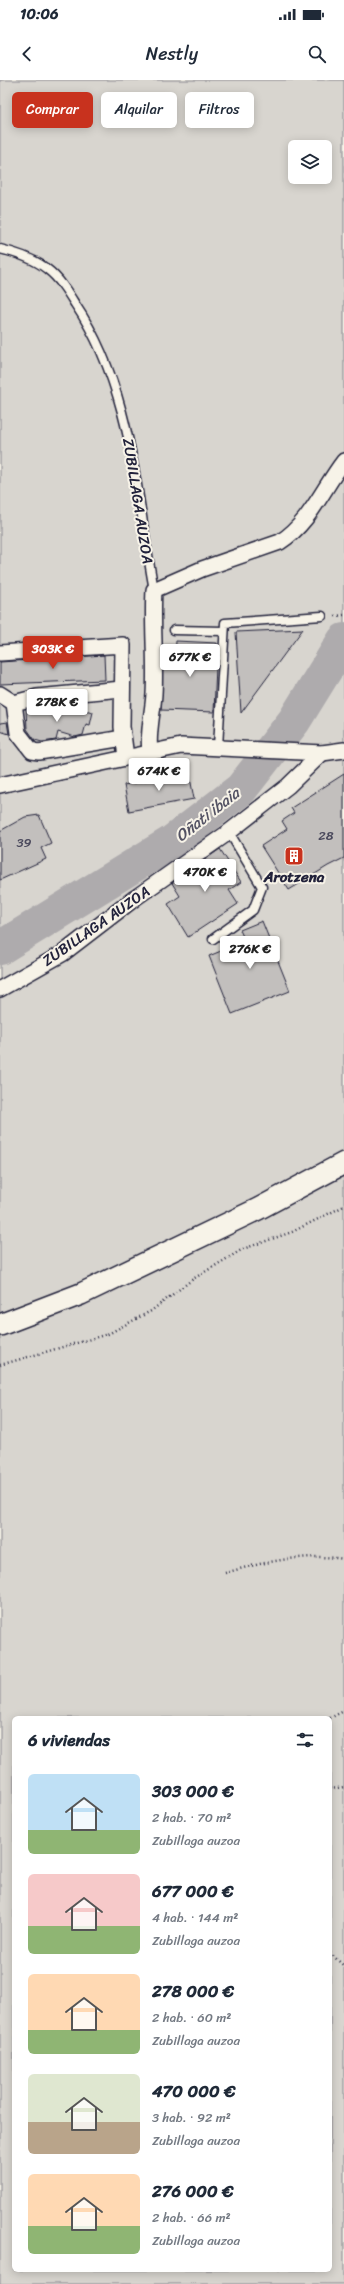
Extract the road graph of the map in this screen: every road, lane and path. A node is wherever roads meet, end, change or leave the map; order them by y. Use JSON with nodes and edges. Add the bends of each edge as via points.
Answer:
{"nodes":[{"id":1,"x":0,"y":249,"type":"edge"},
{"id":2,"x":344,"y":461,"type":"edge"},
{"id":3,"x":154,"y":590,"type":"junction"},
{"id":4,"x":322,"y":616,"type":"dead end"},
{"id":5,"x":174,"y":630,"type":"dead end"},
{"id":6,"x":224,"y":631,"type":"junction"},
{"id":7,"x":0,"y":653,"type":"edge"},
{"id":8,"x":122,"y":689,"type":"junction"},
{"id":9,"x":0,"y":694,"type":"edge"},
{"id":10,"x":14,"y":703,"type":"junction"},
{"id":11,"x":123,"y":738,"type":"junction"},
{"id":12,"x":220,"y":747,"type":"junction"},
{"id":13,"x":344,"y":750,"type":"edge"},
{"id":14,"x":150,"y":752,"type":"junction"},
{"id":15,"x":322,"y":753,"type":"junction"},
{"id":16,"x":126,"y":757,"type":"junction"},
{"id":17,"x":0,"y":785,"type":"edge"},
{"id":18,"x":229,"y":832,"type":"junction"},
{"id":19,"x":213,"y":939,"type":"dead end"},
{"id":20,"x":0,"y":989,"type":"edge"},
{"id":21,"x":344,"y":1163,"type":"edge"},
{"id":22,"x":344,"y":1206,"type":"edge"},
{"id":23,"x":0,"y":1325,"type":"edge"},
{"id":24,"x":0,"y":1365,"type":"edge"},
{"id":25,"x":344,"y":1559,"type":"edge"},
{"id":26,"x":225,"y":1573,"type":"dead end"},
{"id":27,"x":344,"y":1711,"type":"edge"},
{"id":28,"x":332,"y":1717,"type":"edge"},
{"id":29,"x":344,"y":1787,"type":"edge"},
{"id":30,"x":332,"y":1789,"type":"edge"},
{"id":31,"x":332,"y":1955,"type":"edge"},
{"id":32,"x":344,"y":1966,"type":"edge"}],
"edges":[{"from":1,"to":3,"type":"lane","name":"ZUBILLAGA AUZOA","via":[[30,258],[51,272],[82,313],[98,344],[109,370],[134,463]]},
{"from":2,"to":3,"type":"street","via":[[310,512],[289,536]]},
{"from":3,"to":14,"type":"street","name":"ZUBILLAGA AUZOA","via":[[155,669],[153,721],[148,738]]},
{"from":4,"to":6,"type":"lane","via":[[225,623]]},
{"from":5,"to":6,"type":"lane"},
{"from":6,"to":12,"type":"lane"},
{"from":7,"to":8,"type":"street","via":[[123,645]]},
{"from":8,"to":10,"type":"street","via":[[37,697]]},
{"from":8,"to":11,"type":"street"},
{"from":9,"to":10,"type":"street"},
{"from":10,"to":11,"type":"street","via":[[18,733],[32,751],[40,752]]},
{"from":11,"to":16,"type":"street"},
{"from":12,"to":14,"type":"street","via":[[181,746]]},
{"from":12,"to":15,"type":"street"},
{"from":13,"to":15,"type":"street"},
{"from":14,"to":16,"type":"street"},
{"from":15,"to":18,"type":"street","name":"ZUBILLAGA AUZOA","via":[[288,786]]},
{"from":16,"to":17,"type":"street"},
{"from":18,"to":19,"type":"lane","via":[[262,887],[253,910]]},
{"from":18,"to":20,"type":"street","name":"ZUBILLAGA AUZOA","via":[[135,898],[62,954]]},
{"from":21,"to":23,"type":"main road","via":[[258,1208],[80,1294]]},
{"from":22,"to":24,"type":"path","via":[[292,1232],[243,1249],[193,1279],[151,1311],[108,1334]]},
{"from":25,"to":26,"type":"path","via":[[302,1558],[255,1564]]},
{"from":27,"to":28,"type":"path"},
{"from":29,"to":30,"type":"path"},
{"from":31,"to":32,"type":"path"}]}
